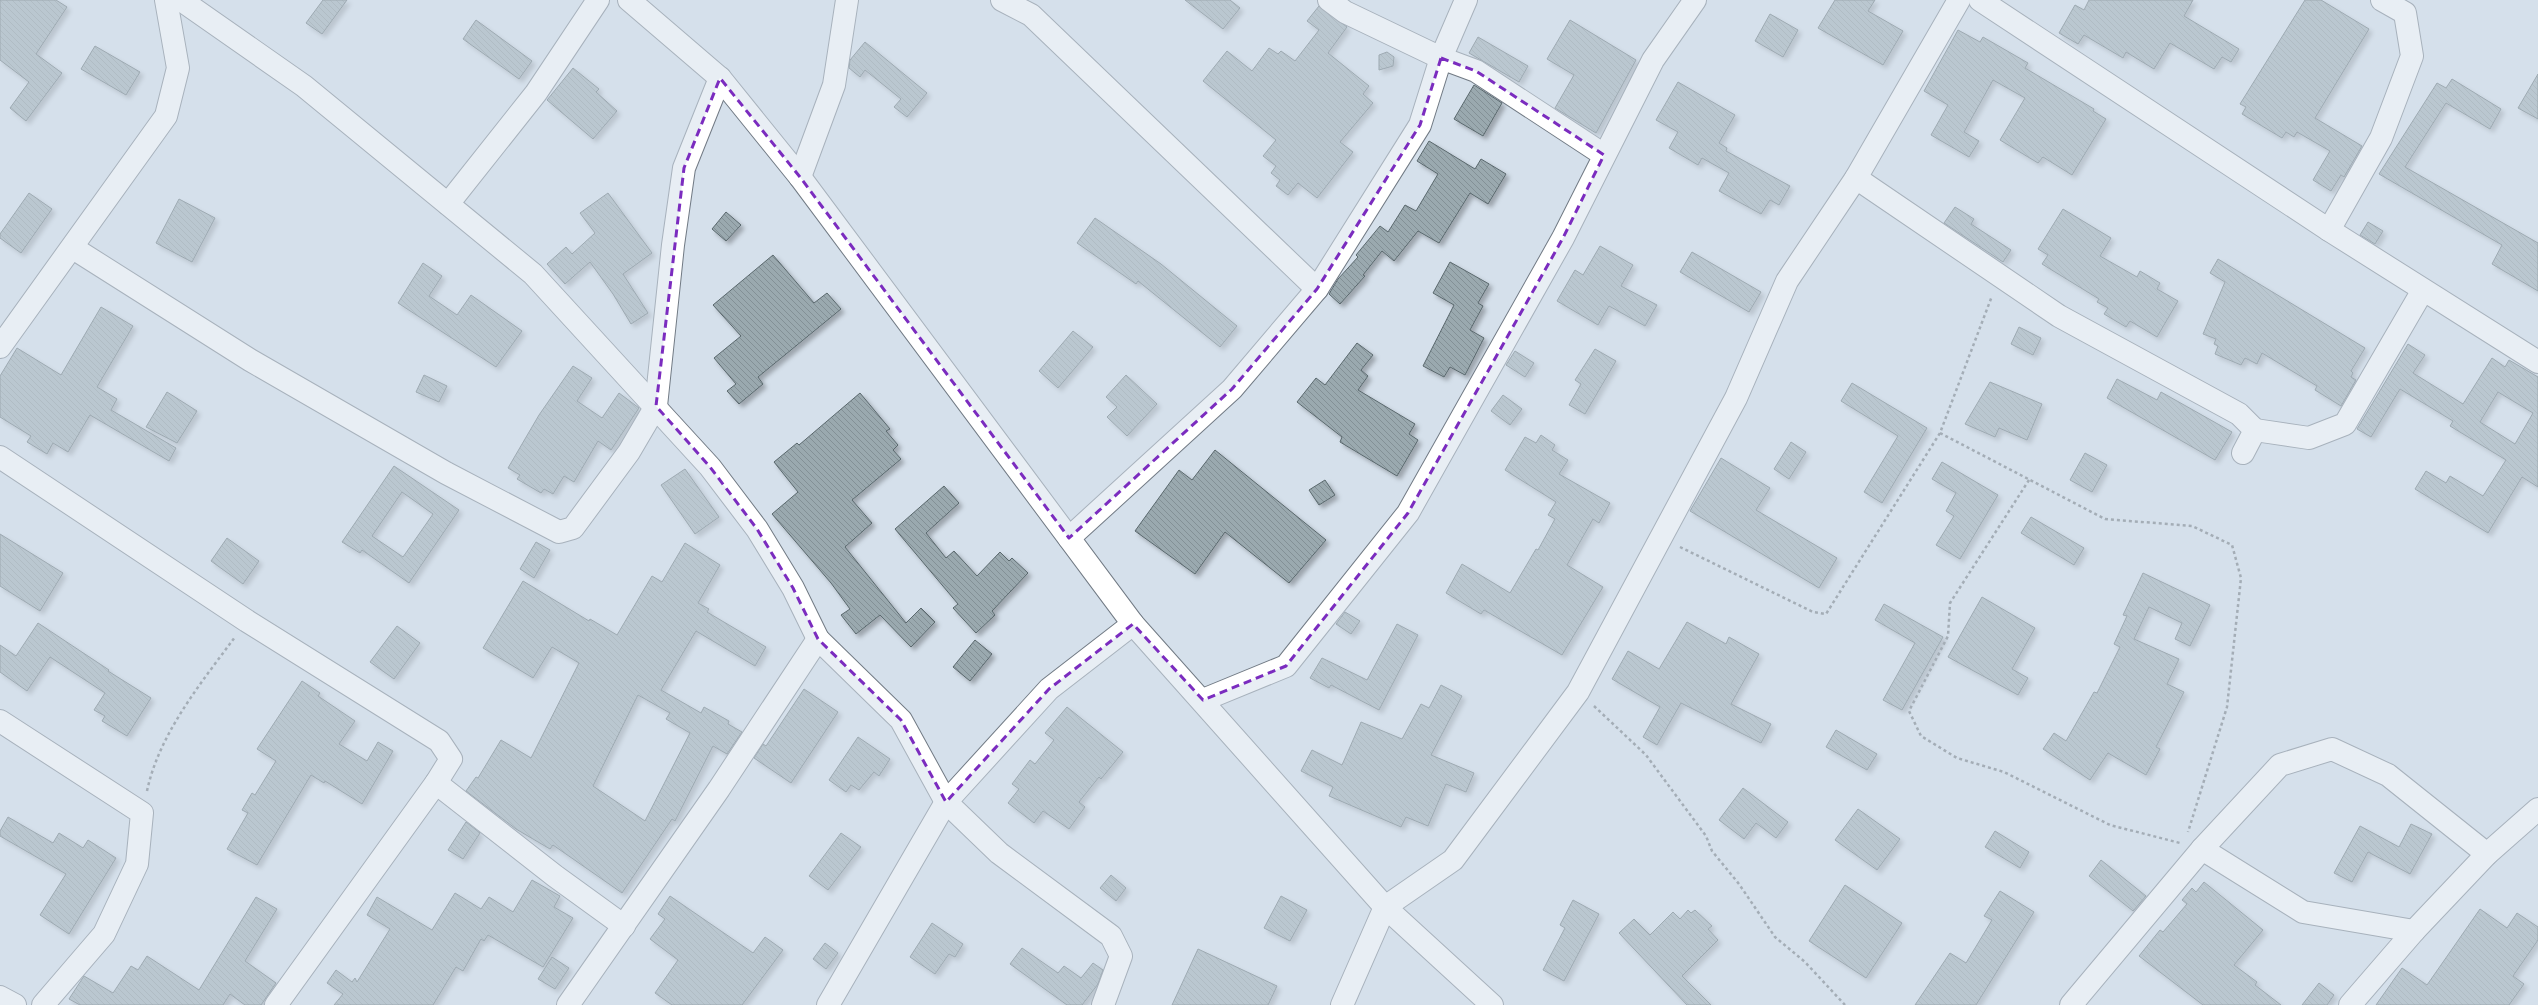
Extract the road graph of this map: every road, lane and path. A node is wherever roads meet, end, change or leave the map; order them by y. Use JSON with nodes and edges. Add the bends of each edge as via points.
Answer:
{"nodes":[{"id":1,"x":166,"y":0,"type":"edge"},
{"id":2,"x":181,"y":0,"type":"edge"},
{"id":3,"x":598,"y":0,"type":"edge"},
{"id":4,"x":629,"y":0,"type":"edge"},
{"id":5,"x":846,"y":0,"type":"edge"},
{"id":6,"x":1002,"y":0,"type":"edge"},
{"id":7,"x":1329,"y":0,"type":"edge"},
{"id":8,"x":1466,"y":0,"type":"edge"},
{"id":9,"x":1695,"y":0,"type":"edge"},
{"id":10,"x":1959,"y":0,"type":"edge"},
{"id":11,"x":1980,"y":0,"type":"edge"},
{"id":12,"x":2382,"y":0,"type":"edge"},
{"id":13,"x":2004,"y":6,"type":"edge"},
{"id":14,"x":2403,"y":7,"type":"edge"},
{"id":15,"x":1440,"y":58,"type":"junction"},
{"id":16,"x":720,"y":78,"type":"junction"},
{"id":17,"x":1604,"y":155,"type":"junction"},
{"id":18,"x":800,"y":177,"type":"junction"},
{"id":19,"x":1856,"y":178,"type":"junction"},
{"id":20,"x":448,"y":204,"type":"junction"},
{"id":21,"x":2329,"y":230,"type":"junction"},
{"id":22,"x":73,"y":248,"type":"junction"},
{"id":23,"x":2000,"y":275,"type":"junction"},
{"id":24,"x":1317,"y":289,"type":"junction"},
{"id":25,"x":2423,"y":290,"type":"junction"},
{"id":26,"x":0,"y":347,"type":"edge"},
{"id":27,"x":2538,"y":362,"type":"edge"},
{"id":28,"x":656,"y":406,"type":"junction"},
{"id":29,"x":2255,"y":430,"type":"junction"},
{"id":30,"x":1940,"y":433,"type":"junction"},
{"id":31,"x":2243,"y":453,"type":"dead end"},
{"id":32,"x":0,"y":457,"type":"edge"},
{"id":33,"x":2029,"y":480,"type":"junction"},
{"id":34,"x":1069,"y":538,"type":"junction"},
{"id":35,"x":1661,"y":538,"type":"junction"},
{"id":36,"x":247,"y":621,"type":"junction"},
{"id":37,"x":1133,"y":624,"type":"junction"},
{"id":38,"x":818,"y":639,"type":"junction"},
{"id":39,"x":1578,"y":692,"type":"junction"},
{"id":40,"x":1203,"y":700,"type":"junction"},
{"id":41,"x":0,"y":721,"type":"edge"},
{"id":42,"x":436,"y":783,"type":"junction"},
{"id":43,"x":946,"y":802,"type":"junction"},
{"id":44,"x":2538,"y":808,"type":"edge"},
{"id":45,"x":142,"y":813,"type":"junction"},
{"id":46,"x":2193,"y":846,"type":"junction"},
{"id":47,"x":2487,"y":854,"type":"junction"},
{"id":48,"x":1385,"y":907,"type":"junction"},
{"id":49,"x":624,"y":926,"type":"junction"},
{"id":50,"x":2414,"y":931,"type":"junction"},
{"id":51,"x":0,"y":997,"type":"edge"},
{"id":52,"x":15,"y":1005,"type":"edge"},
{"id":53,"x":43,"y":1005,"type":"edge"},
{"id":54,"x":276,"y":1005,"type":"edge"},
{"id":55,"x":568,"y":1005,"type":"edge"},
{"id":56,"x":828,"y":1005,"type":"edge"},
{"id":57,"x":1103,"y":1005,"type":"edge"},
{"id":58,"x":1342,"y":1005,"type":"edge"},
{"id":59,"x":1492,"y":1005,"type":"edge"},
{"id":60,"x":1845,"y":1005,"type":"edge"},
{"id":61,"x":2071,"y":1005,"type":"edge"},
{"id":62,"x":2350,"y":1005,"type":"edge"}],
"edges":[{"from":1,"to":22,"type":"street","via":[[178,68],[166,116]]},
{"from":2,"to":20,"type":"street","via":[[304,86]]},
{"from":3,"to":20,"type":"street","via":[[536,93]]},
{"from":4,"to":16,"type":"street"},
{"from":5,"to":18,"type":"street","via":[[834,85]]},
{"from":6,"to":24,"type":"street","via":[[1032,14]]},
{"from":7,"to":15,"type":"street","via":[[1345,12]]},
{"from":8,"to":15,"type":"street"},
{"from":9,"to":17,"type":"street","via":[[1654,60]]},
{"from":10,"to":19,"type":"street"},
{"from":11,"to":13,"type":"street"},
{"from":12,"to":14,"type":"street"},
{"from":13,"to":21,"type":"street"},
{"from":14,"to":21,"type":"street","via":[[2412,56],[2381,138]]},
{"from":15,"to":17,"type":"street","via":[[1476,71]]},
{"from":15,"to":24,"type":"street","via":[[1420,125]]},
{"from":16,"to":18,"type":"street"},
{"from":16,"to":28,"type":"street","via":[[684,168]]},
{"from":17,"to":40,"type":"street","via":[[1563,238],[1408,513],[1286,666]]},
{"from":18,"to":34,"type":"street"},
{"from":19,"to":23,"type":"street"},
{"from":19,"to":35,"type":"street","via":[[1787,281],[1736,398]]},
{"from":20,"to":28,"type":"street","via":[[533,274]]},
{"from":21,"to":25,"type":"street"},
{"from":22,"to":26,"type":"street"},
{"from":22,"to":28,"type":"street","via":[[250,360],[446,473],[559,532],[573,528],[629,452]]},
{"from":23,"to":29,"type":"street","via":[[2059,316],[2239,414]]},
{"from":23,"to":30,"type":"path"},
{"from":24,"to":34,"type":"street","via":[[1232,389]]},
{"from":25,"to":27,"type":"street"},
{"from":25,"to":29,"type":"street","via":[[2345,424],[2309,438]]},
{"from":28,"to":38,"type":"street","via":[[710,467],[757,528],[793,588]]},
{"from":29,"to":31,"type":"street"},
{"from":30,"to":33,"type":"path"},
{"from":30,"to":35,"type":"path","via":[[1826,614],[1813,612]]},
{"from":32,"to":36,"type":"street"},
{"from":33,"to":46,"type":"path","via":[[2105,519],[2192,526],[2232,545],[2241,578],[2227,707]]},
{"from":33,"to":46,"type":"path","via":[[1950,603],[1948,636],[1909,711],[1921,736],[1957,758],[2004,772],[2110,825]]},
{"from":34,"to":37,"type":"street"},
{"from":35,"to":39,"type":"street"},
{"from":36,"to":42,"type":"street","via":[[439,741],[450,759]]},
{"from":36,"to":45,"type":"path","via":[[185,704],[150,775]]},
{"from":37,"to":40,"type":"street"},
{"from":37,"to":43,"type":"street","via":[[1049,689]]},
{"from":38,"to":43,"type":"street","via":[[901,720]]},
{"from":38,"to":49,"type":"street"},
{"from":39,"to":48,"type":"street","via":[[1453,860]]},
{"from":39,"to":60,"type":"path","via":[[1646,755],[1706,836],[1712,851],[1739,884],[1775,937],[1805,962]]},
{"from":40,"to":48,"type":"street"},
{"from":41,"to":45,"type":"street"},
{"from":42,"to":49,"type":"street","via":[[554,876]]},
{"from":42,"to":54,"type":"street"},
{"from":43,"to":56,"type":"street"},
{"from":43,"to":57,"type":"street","via":[[999,853],[1111,936],[1121,956]]},
{"from":44,"to":47,"type":"street"},
{"from":45,"to":53,"type":"street","via":[[137,864],[104,934]]},
{"from":46,"to":47,"type":"street","via":[[2280,765],[2332,749],[2388,774]]},
{"from":46,"to":50,"type":"street","via":[[2303,912]]},
{"from":46,"to":61,"type":"street"},
{"from":47,"to":50,"type":"street"},
{"from":48,"to":58,"type":"street"},
{"from":48,"to":59,"type":"street"},
{"from":49,"to":55,"type":"street"},
{"from":50,"to":62,"type":"street"},
{"from":51,"to":52,"type":"street"}]}
